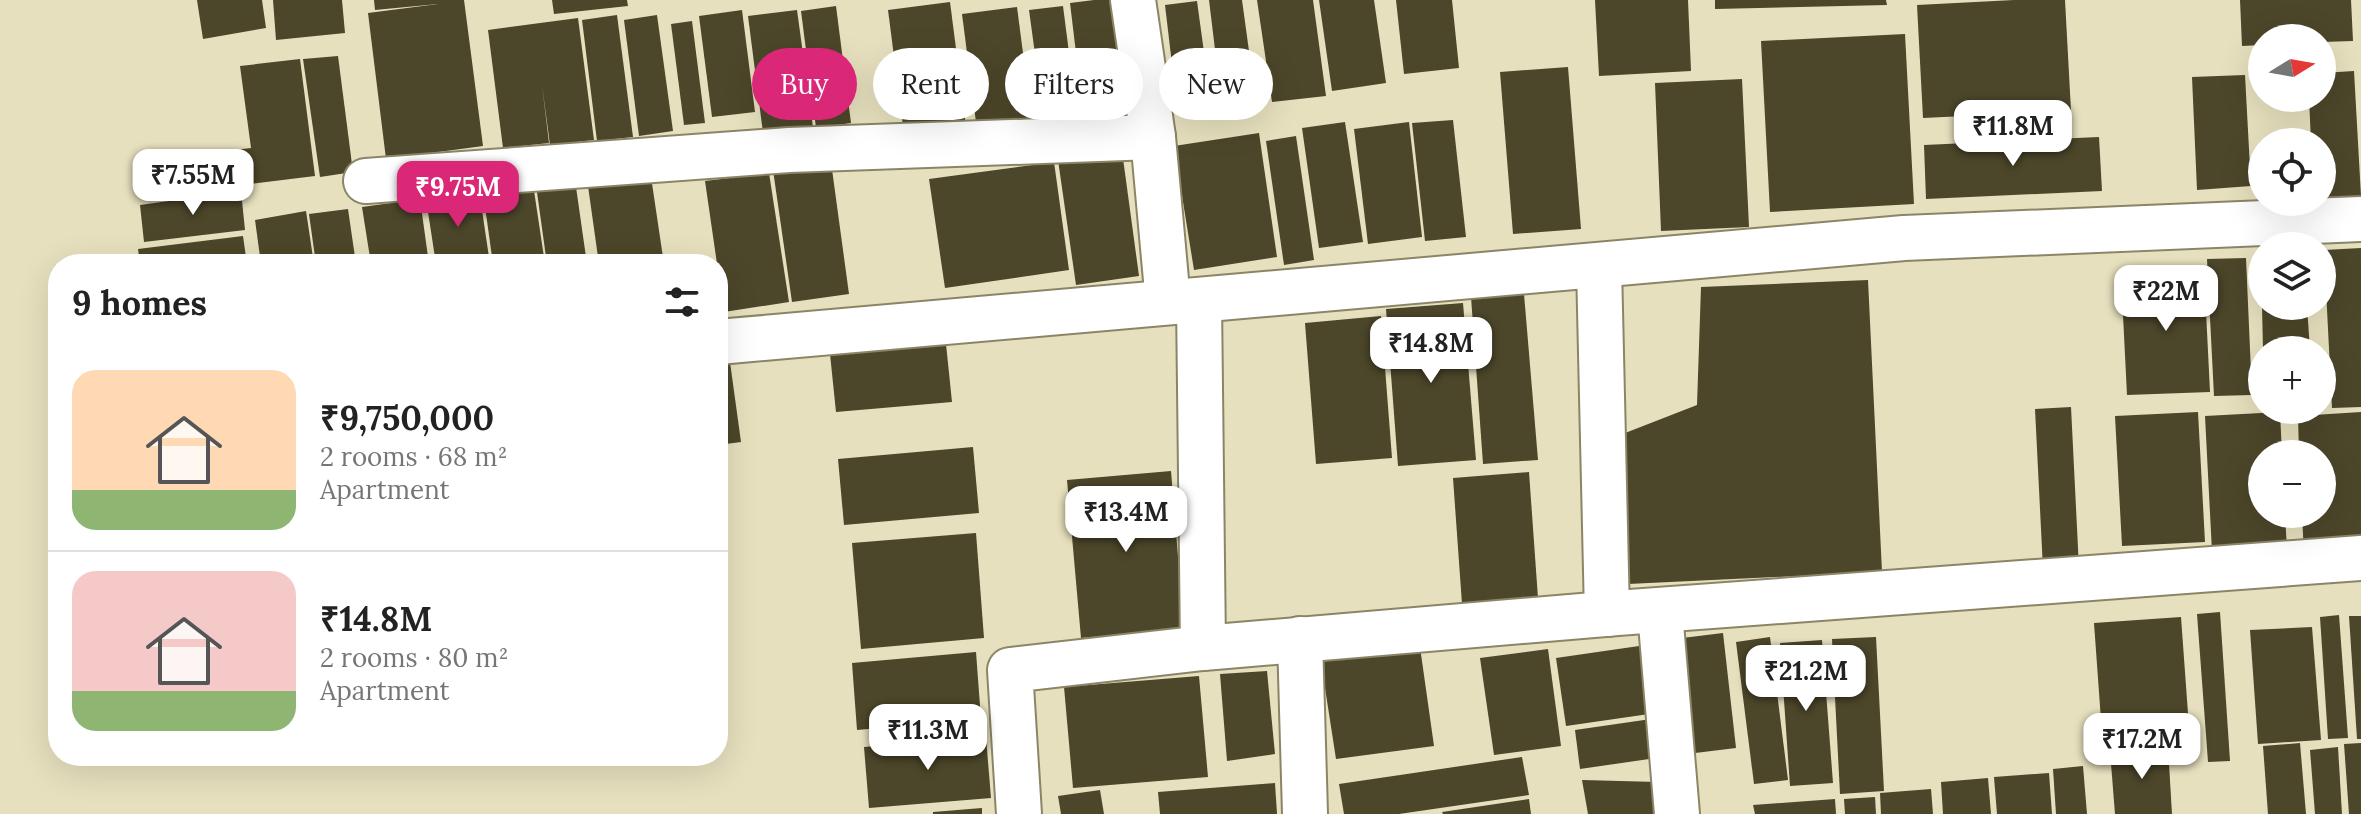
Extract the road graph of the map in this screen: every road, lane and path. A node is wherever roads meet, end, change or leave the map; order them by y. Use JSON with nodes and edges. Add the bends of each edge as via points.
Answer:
{"nodes":[{"id":1,"x":1133,"y":0,"type":"edge"},
{"id":2,"x":1153,"y":137,"type":"junction"},
{"id":3,"x":366,"y":181,"type":"dead end"},
{"id":4,"x":2361,"y":219,"type":"edge"},
{"id":5,"x":1599,"y":266,"type":"junction"},
{"id":6,"x":1184,"y":302,"type":"junction"},
{"id":7,"x":728,"y":341,"type":"edge"},
{"id":8,"x":2361,"y":558,"type":"edge"},
{"id":9,"x":1660,"y":612,"type":"junction"},
{"id":10,"x":1607,"y":614,"type":"junction"},
{"id":11,"x":1300,"y":639,"type":"junction"},
{"id":12,"x":1203,"y":648,"type":"junction"},
{"id":13,"x":1019,"y":814,"type":"edge"},
{"id":14,"x":1305,"y":814,"type":"edge"},
{"id":15,"x":1677,"y":814,"type":"edge"}],
"edges":[{"from":1,"to":2,"type":"street"},
{"from":2,"to":3,"type":"street","via":[[789,150]]},
{"from":2,"to":6,"type":"street"},
{"from":4,"to":5,"type":"street","via":[[1904,238]]},
{"from":5,"to":6,"type":"street"},
{"from":5,"to":10,"type":"street"},
{"from":6,"to":7,"type":"street"},
{"from":6,"to":12,"type":"street"},
{"from":8,"to":9,"type":"street"},
{"from":9,"to":10,"type":"street"},
{"from":9,"to":15,"type":"street"},
{"from":10,"to":11,"type":"street"},
{"from":11,"to":12,"type":"street"},
{"from":11,"to":14,"type":"street"},
{"from":12,"to":13,"type":"street","via":[[1010,670]]}]}
